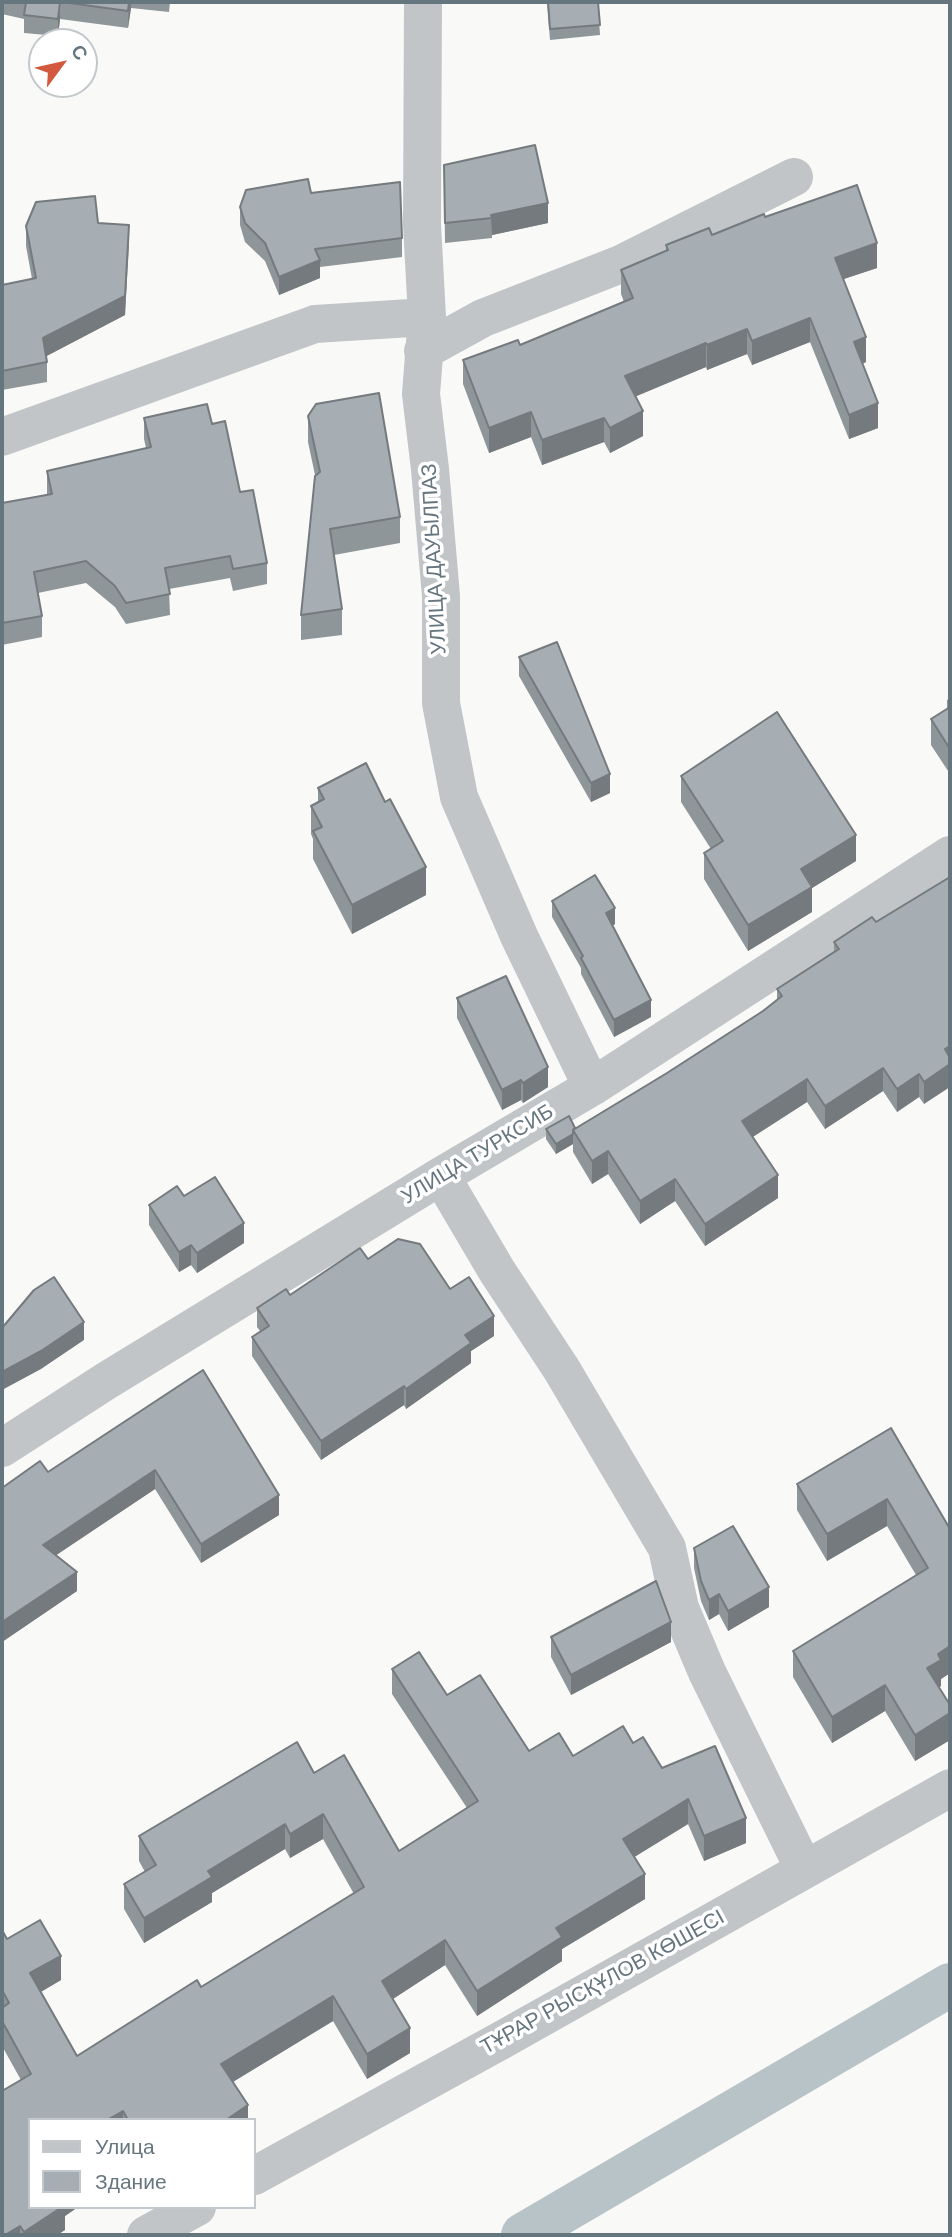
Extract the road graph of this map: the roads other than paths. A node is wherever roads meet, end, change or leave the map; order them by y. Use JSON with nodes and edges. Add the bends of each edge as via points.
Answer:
{"nodes":[{"id":1,"x":424,"y":2,"type":"edge"},
{"id":2,"x":794,"y":177,"type":"dead end"},
{"id":3,"x":425,"y":334,"type":"junction"},
{"id":4,"x":2,"y":436,"type":"edge"},
{"id":5,"x":950,"y":855,"type":"edge"},
{"id":6,"x":592,"y":1087,"type":"junction"},
{"id":7,"x":441,"y":1176,"type":"junction"},
{"id":8,"x":2,"y":1448,"type":"edge"},
{"id":9,"x":950,"y":1788,"type":"edge"},
{"id":10,"x":804,"y":1869,"type":"junction"},
{"id":11,"x":256,"y":2175,"type":"edge"},
{"id":12,"x":193,"y":2209,"type":"edge"},
{"id":13,"x":146,"y":2235,"type":"edge"}],
"edges":[{"from":1,"to":3,"type":"street","name":"УЛИЦА ДАУЫЛПАЗ"},
{"from":2,"to":3,"type":"street","via":[[621,264],[483,318]]},
{"from":3,"to":4,"type":"street","via":[[316,324]]},
{"from":3,"to":6,"type":"street","name":"УЛИЦА ДАУЫЛПАЗ","via":[[421,394],[441,596],[440,704],[459,797]]},
{"from":5,"to":6,"type":"street","name":"УЛИЦА ТУРКСИБ"},
{"from":6,"to":7,"type":"street","name":"УЛИЦА ТУРКСИБ"},
{"from":7,"to":8,"type":"street","name":"УЛИЦА ТУРКСИБ"},
{"from":7,"to":10,"type":"street","via":[[667,1548],[680,1608]]},
{"from":9,"to":10,"type":"street","name":"ТҰРАР РЫСҚҰЛОВ КӨШЕСІ"},
{"from":10,"to":11,"type":"street","name":"ТҰРАР РЫСҚҰЛОВ КӨШЕСІ"},
{"from":12,"to":13,"type":"street"}]}
